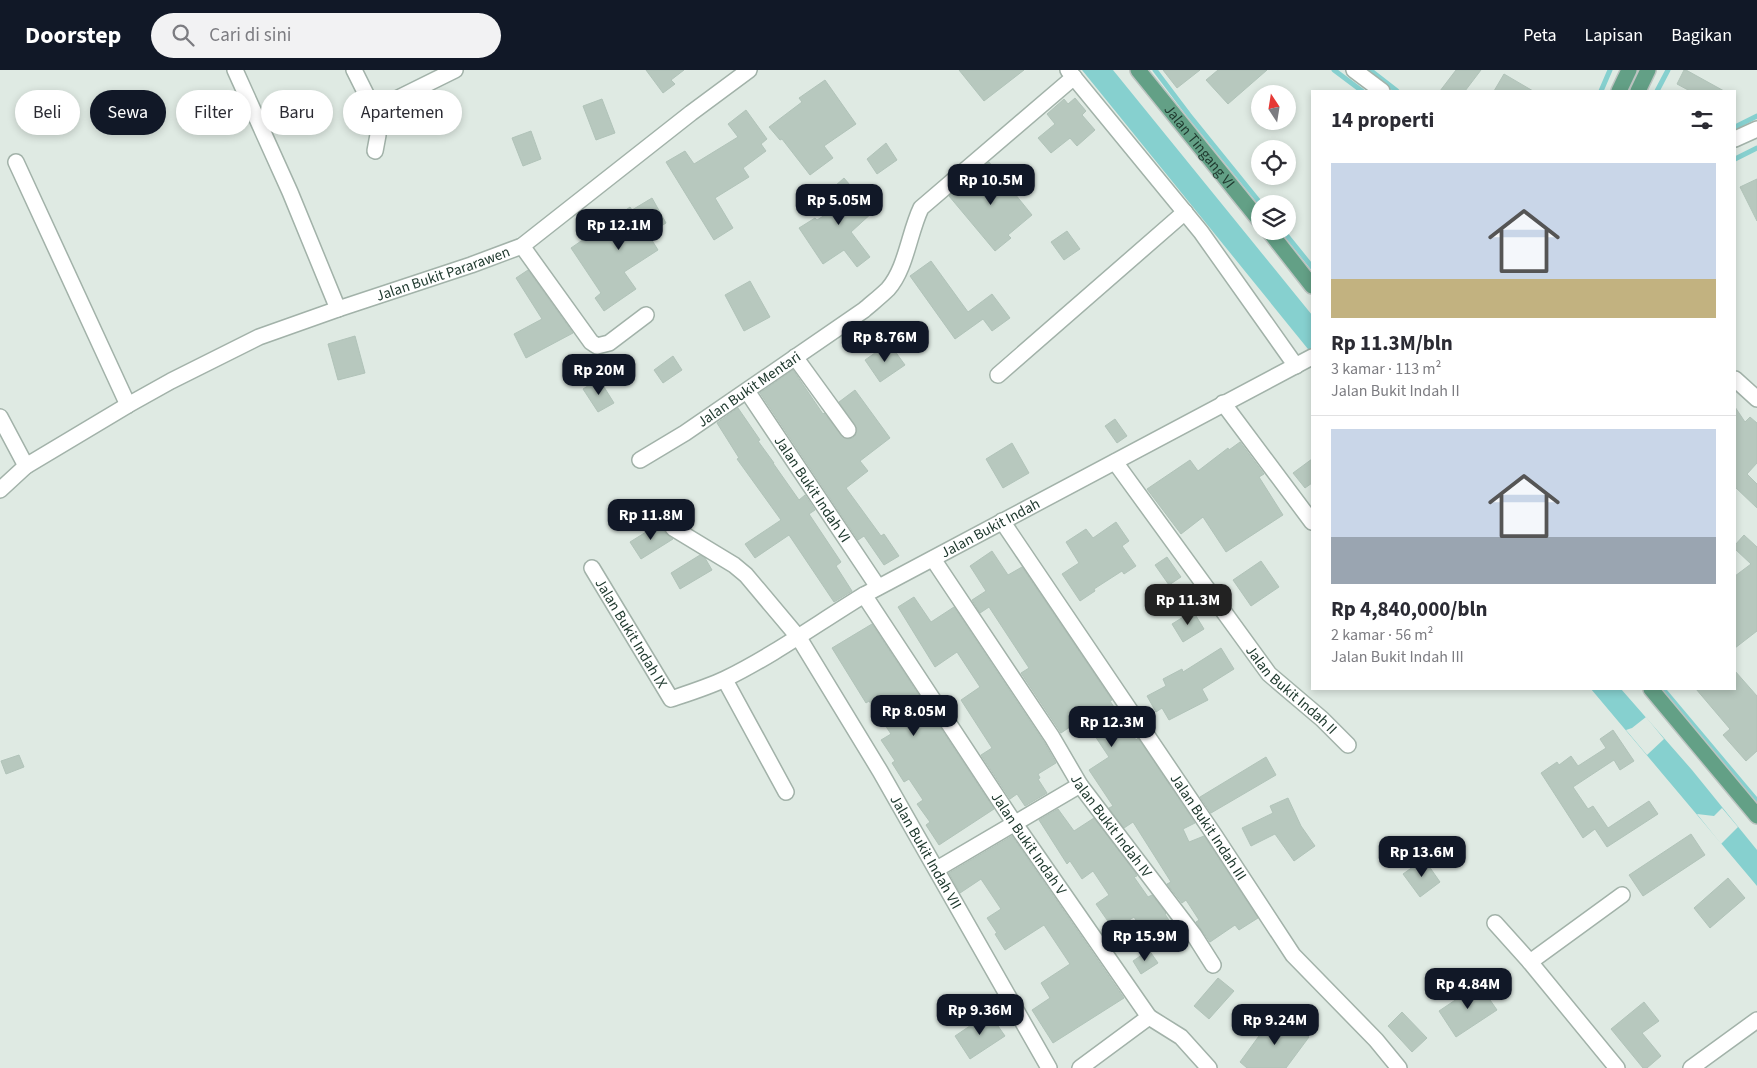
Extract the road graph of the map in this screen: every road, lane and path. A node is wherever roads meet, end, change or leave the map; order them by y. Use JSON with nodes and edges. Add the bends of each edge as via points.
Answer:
{"nodes":[{"id":1,"x":235,"y":70,"type":"edge"},
{"id":2,"x":354,"y":70,"type":"edge"},
{"id":3,"x":455,"y":70,"type":"edge"},
{"id":4,"x":749,"y":70,"type":"edge"},
{"id":5,"x":1138,"y":70,"type":"edge"},
{"id":6,"x":1354,"y":70,"type":"edge"},
{"id":7,"x":1628,"y":70,"type":"edge"},
{"id":8,"x":1648,"y":70,"type":"edge"},
{"id":9,"x":1071,"y":74,"type":"edge"},
{"id":10,"x":364,"y":90,"type":"edge"},
{"id":11,"x":414,"y":90,"type":"edge"},
{"id":12,"x":1381,"y":90,"type":"edge"},
{"id":13,"x":1619,"y":90,"type":"edge"},
{"id":14,"x":1638,"y":90,"type":"edge"},
{"id":15,"x":1757,"y":130,"type":"edge"},
{"id":16,"x":378,"y":135,"type":"edge"},
{"id":17,"x":1736,"y":140,"type":"edge"},
{"id":18,"x":375,"y":151,"type":"dead end"},
{"id":19,"x":16,"y":162,"type":"dead end"},
{"id":20,"x":1251,"y":209,"type":"edge"},
{"id":21,"x":1185,"y":212,"type":"junction"},
{"id":22,"x":1276,"y":240,"type":"edge"},
{"id":23,"x":522,"y":246,"type":"junction"},
{"id":24,"x":1311,"y":285,"type":"edge"},
{"id":25,"x":338,"y":309,"type":"junction"},
{"id":26,"x":646,"y":315,"type":"dead end"},
{"id":27,"x":795,"y":357,"type":"junction"},
{"id":28,"x":1311,"y":358,"type":"edge"},
{"id":29,"x":1296,"y":366,"type":"junction"},
{"id":30,"x":998,"y":375,"type":"dead end"},
{"id":31,"x":1736,"y":380,"type":"edge"},
{"id":32,"x":747,"y":391,"type":"junction"},
{"id":33,"x":1757,"y":399,"type":"edge"},
{"id":34,"x":1223,"y":403,"type":"junction"},
{"id":35,"x":128,"y":405,"type":"junction"},
{"id":36,"x":0,"y":418,"type":"edge"},
{"id":37,"x":848,"y":430,"type":"dead end"},
{"id":38,"x":640,"y":460,"type":"dead end"},
{"id":39,"x":1115,"y":462,"type":"junction"},
{"id":40,"x":26,"y":466,"type":"junction"},
{"id":41,"x":0,"y":490,"type":"edge"},
{"id":42,"x":1311,"y":521,"type":"edge"},
{"id":43,"x":1002,"y":522,"type":"junction"},
{"id":44,"x":673,"y":528,"type":"dead end"},
{"id":45,"x":933,"y":559,"type":"junction"},
{"id":46,"x":592,"y":568,"type":"dead end"},
{"id":47,"x":878,"y":588,"type":"junction"},
{"id":48,"x":864,"y":595,"type":"junction"},
{"id":49,"x":799,"y":638,"type":"junction"},
{"id":50,"x":724,"y":680,"type":"junction"},
{"id":51,"x":1652,"y":690,"type":"edge"},
{"id":52,"x":671,"y":699,"type":"joint"},
{"id":53,"x":1348,"y":745,"type":"dead end"},
{"id":54,"x":1080,"y":785,"type":"junction"},
{"id":55,"x":786,"y":792,"type":"dead end"},
{"id":56,"x":1757,"y":816,"type":"edge"},
{"id":57,"x":1015,"y":824,"type":"junction"},
{"id":58,"x":937,"y":869,"type":"junction"},
{"id":59,"x":1622,"y":895,"type":"dead end"},
{"id":60,"x":1495,"y":923,"type":"dead end"},
{"id":61,"x":1530,"y":962,"type":"junction"},
{"id":62,"x":1213,"y":965,"type":"dead end"},
{"id":63,"x":1149,"y":1017,"type":"junction"},
{"id":64,"x":1757,"y":1020,"type":"edge"},
{"id":65,"x":1049,"y":1068,"type":"edge"},
{"id":66,"x":1080,"y":1068,"type":"edge"},
{"id":67,"x":1209,"y":1068,"type":"edge"},
{"id":68,"x":1399,"y":1068,"type":"edge"},
{"id":69,"x":1617,"y":1068,"type":"edge"},
{"id":70,"x":1690,"y":1068,"type":"edge"}],
"edges":[{"from":1,"to":25,"type":"street"},
{"from":2,"to":10,"type":"street"},
{"from":3,"to":11,"type":"street"},
{"from":4,"to":23,"type":"street","name":"Jalan Bukit Pararawen"},
{"from":5,"to":20,"type":"main road","name":"Jalan Tingang VI"},
{"from":6,"to":12,"type":"street"},
{"from":7,"to":13,"type":"main road"},
{"from":8,"to":14,"type":"main road"},
{"from":9,"to":21,"type":"street"},
{"from":9,"to":27,"type":"street","name":"Jalan Bukit Mentari","via":[[921,208],[901,267],[889,288],[864,310]]},
{"from":15,"to":17,"type":"street"},
{"from":16,"to":18,"type":"street"},
{"from":19,"to":35,"type":"street"},
{"from":21,"to":29,"type":"street"},
{"from":21,"to":30,"type":"street"},
{"from":22,"to":24,"type":"main road"},
{"from":23,"to":25,"type":"street","name":"Jalan Bukit Pararawen"},
{"from":23,"to":26,"type":"street","via":[[597,346],[609,343]]},
{"from":25,"to":35,"type":"street","name":"Jalan Bukit Pararawen","via":[[260,338]]},
{"from":27,"to":32,"type":"street","name":"Jalan Bukit Mentari"},
{"from":27,"to":37,"type":"street"},
{"from":28,"to":29,"type":"street","name":"Jalan Bukit Indah"},
{"from":29,"to":34,"type":"street","name":"Jalan Bukit Indah"},
{"from":31,"to":33,"type":"street"},
{"from":32,"to":38,"type":"street","name":"Jalan Bukit Mentari"},
{"from":32,"to":47,"type":"street","name":"Jalan Bukit Indah VI"},
{"from":34,"to":39,"type":"street","name":"Jalan Bukit Indah"},
{"from":34,"to":42,"type":"street"},
{"from":35,"to":40,"type":"street","name":"Jalan Bukit Pararawen"},
{"from":36,"to":40,"type":"street"},
{"from":39,"to":43,"type":"street","name":"Jalan Bukit Indah"},
{"from":39,"to":53,"type":"street","name":"Jalan Bukit Indah II","via":[[1269,674]]},
{"from":40,"to":41,"type":"street","name":"Jalan Bukit Pararawen"},
{"from":43,"to":45,"type":"street","name":"Jalan Bukit Indah"},
{"from":43,"to":68,"type":"street","name":"Jalan Bukit Indah III","via":[[1293,955]]},
{"from":44,"to":49,"type":"street","name":"Jalan Bukit Indah VII","via":[[746,575]]},
{"from":45,"to":47,"type":"street","name":"Jalan Bukit Indah"},
{"from":45,"to":54,"type":"street","name":"Jalan Bukit Indah IV","via":[[1052,737]]},
{"from":46,"to":52,"type":"street","name":"Jalan Bukit Indah IX"},
{"from":47,"to":48,"type":"street","name":"Jalan Bukit Indah"},
{"from":48,"to":49,"type":"street","name":"Jalan Bukit Indah"},
{"from":48,"to":57,"type":"street","name":"Jalan Bukit Indah V"},
{"from":49,"to":50,"type":"street","name":"Jalan Bukit Indah"},
{"from":49,"to":58,"type":"street","name":"Jalan Bukit Indah VII"},
{"from":50,"to":52,"type":"street","name":"Jalan Bukit Indah"},
{"from":50,"to":55,"type":"street"},
{"from":51,"to":56,"type":"main road"},
{"from":54,"to":57,"type":"street"},
{"from":54,"to":62,"type":"street","name":"Jalan Bukit Indah IV","via":[[1194,935]]},
{"from":57,"to":58,"type":"street"},
{"from":57,"to":63,"type":"street","name":"Jalan Bukit Indah V"},
{"from":58,"to":65,"type":"street","name":"Jalan Bukit Indah VII"},
{"from":59,"to":61,"type":"street"},
{"from":60,"to":61,"type":"street"},
{"from":61,"to":69,"type":"street"},
{"from":63,"to":66,"type":"street"},
{"from":63,"to":67,"type":"street","via":[[1182,1037]]},
{"from":64,"to":70,"type":"street"}]}
